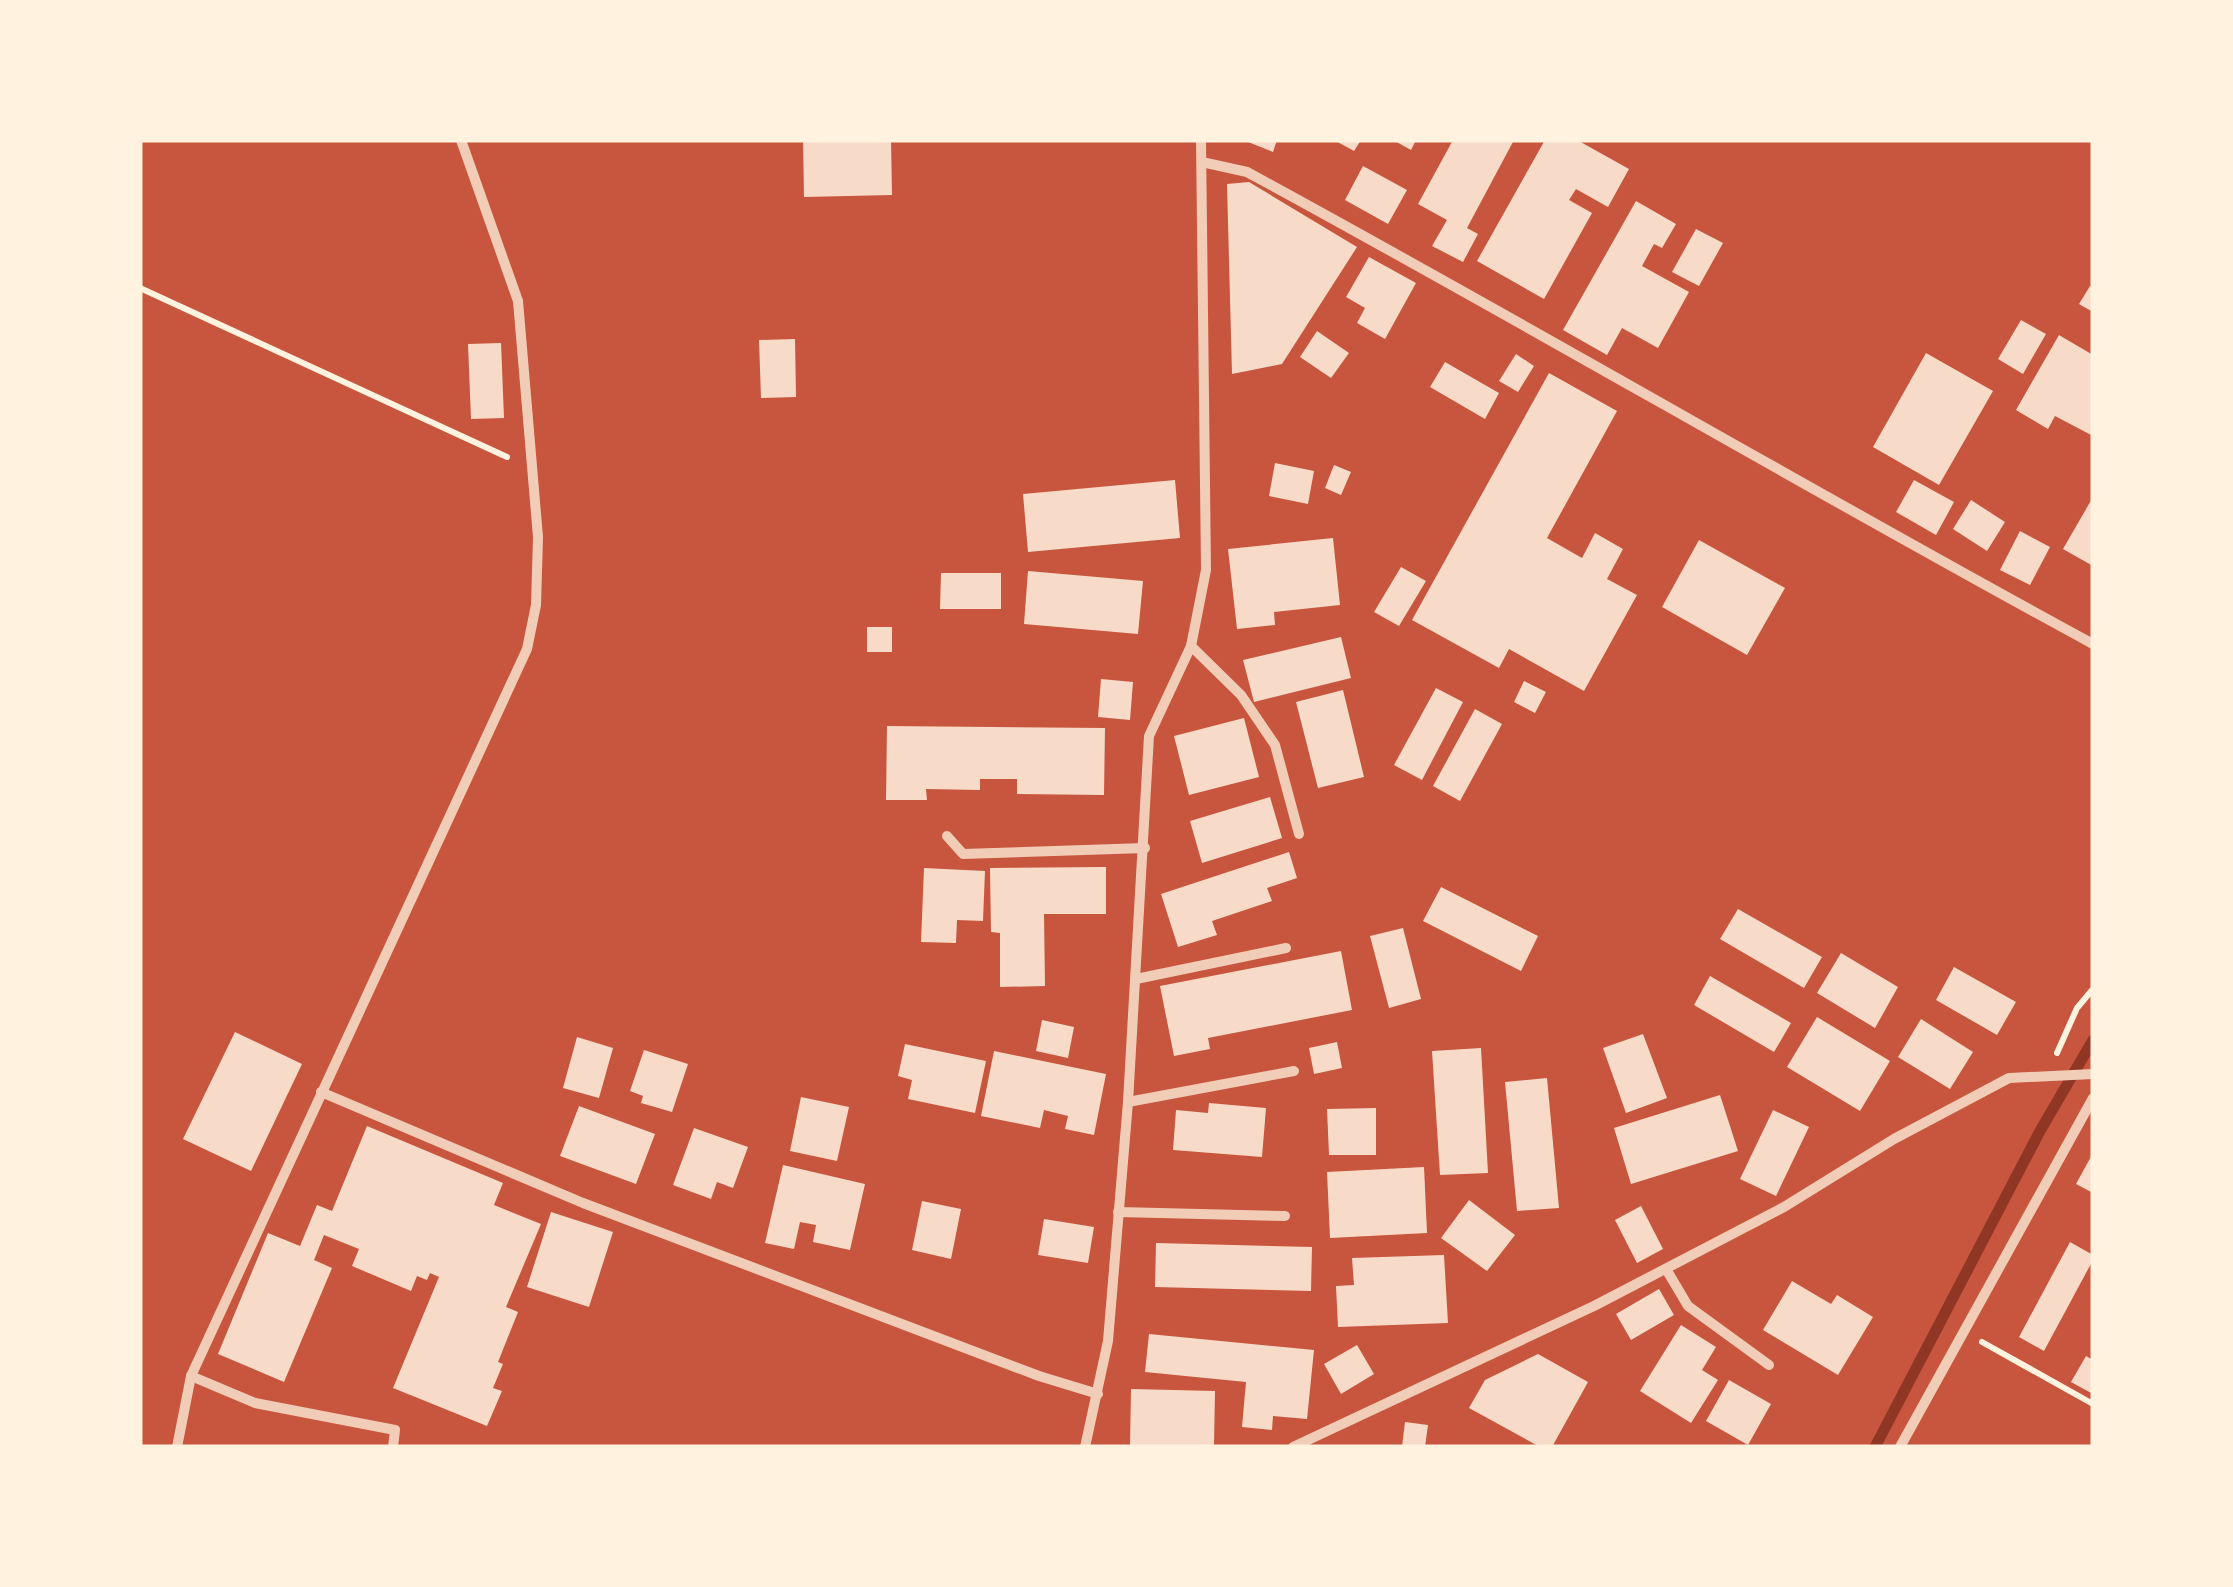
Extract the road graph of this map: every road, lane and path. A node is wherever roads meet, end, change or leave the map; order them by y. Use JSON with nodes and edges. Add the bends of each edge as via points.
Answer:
{"nodes":[{"id":1,"x":461,"y":140,"type":"edge"},
{"id":2,"x":1200,"y":140,"type":"edge"},
{"id":3,"x":1202,"y":162,"type":"junction"},
{"id":4,"x":140,"y":288,"type":"edge"},
{"id":5,"x":531,"y":468,"type":"junction"},
{"id":6,"x":2093,"y":644,"type":"edge"},
{"id":7,"x":1191,"y":646,"type":"junction"},
{"id":8,"x":1299,"y":834,"type":"dead end"},
{"id":9,"x":946,"y":836,"type":"dead end"},
{"id":10,"x":1145,"y":848,"type":"junction"},
{"id":11,"x":1286,"y":948,"type":"dead end"},
{"id":12,"x":1136,"y":979,"type":"junction"},
{"id":13,"x":2093,"y":989,"type":"edge"},
{"id":14,"x":1294,"y":1071,"type":"dead end"},
{"id":15,"x":2090,"y":1075,"type":"edge"},
{"id":16,"x":2054,"y":1076,"type":"junction"},
{"id":17,"x":321,"y":1092,"type":"junction"},
{"id":18,"x":2093,"y":1098,"type":"edge"},
{"id":19,"x":1128,"y":1102,"type":"junction"},
{"id":20,"x":1118,"y":1212,"type":"junction"},
{"id":21,"x":1285,"y":1216,"type":"dead end"},
{"id":22,"x":1666,"y":1269,"type":"junction"},
{"id":23,"x":1963,"y":1332,"type":"junction"},
{"id":24,"x":1769,"y":1366,"type":"dead end"},
{"id":25,"x":190,"y":1376,"type":"junction"},
{"id":26,"x":1098,"y":1394,"type":"junction"},
{"id":27,"x":2093,"y":1404,"type":"edge"},
{"id":28,"x":177,"y":1447,"type":"edge"},
{"id":29,"x":393,"y":1447,"type":"edge"},
{"id":30,"x":1085,"y":1447,"type":"edge"},
{"id":31,"x":1294,"y":1447,"type":"edge"},
{"id":32,"x":1900,"y":1447,"type":"edge"}],
"edges":[{"from":1,"to":5,"type":"street","via":[[518,301]]},
{"from":2,"to":3,"type":"street"},
{"from":3,"to":6,"type":"street","via":[[1247,172],[1499,308],[1801,486]]},
{"from":3,"to":7,"type":"street","via":[[1206,570]]},
{"from":4,"to":5,"type":"path"},
{"from":5,"to":17,"type":"street","via":[[538,538],[527,649]]},
{"from":7,"to":8,"type":"street","via":[[1242,694],[1275,745]]},
{"from":7,"to":10,"type":"street","via":[[1149,736]]},
{"from":9,"to":10,"type":"street","via":[[963,854]]},
{"from":10,"to":12,"type":"street"},
{"from":11,"to":12,"type":"street"},
{"from":12,"to":19,"type":"street"},
{"from":13,"to":16,"type":"path","via":[[2077,1008]]},
{"from":14,"to":19,"type":"street"},
{"from":15,"to":16,"type":"street"},
{"from":16,"to":22,"type":"street","via":[[2009,1078]]},
{"from":17,"to":25,"type":"street"},
{"from":17,"to":26,"type":"street","via":[[583,1203]]},
{"from":18,"to":23,"type":"street"},
{"from":19,"to":20,"type":"street"},
{"from":20,"to":21,"type":"street"},
{"from":20,"to":26,"type":"street"},
{"from":22,"to":24,"type":"street","via":[[1688,1306]]},
{"from":22,"to":31,"type":"street"},
{"from":23,"to":27,"type":"path"},
{"from":23,"to":32,"type":"street"},
{"from":25,"to":28,"type":"street"},
{"from":25,"to":29,"type":"street","via":[[255,1403],[395,1430]]},
{"from":26,"to":30,"type":"street"}]}
